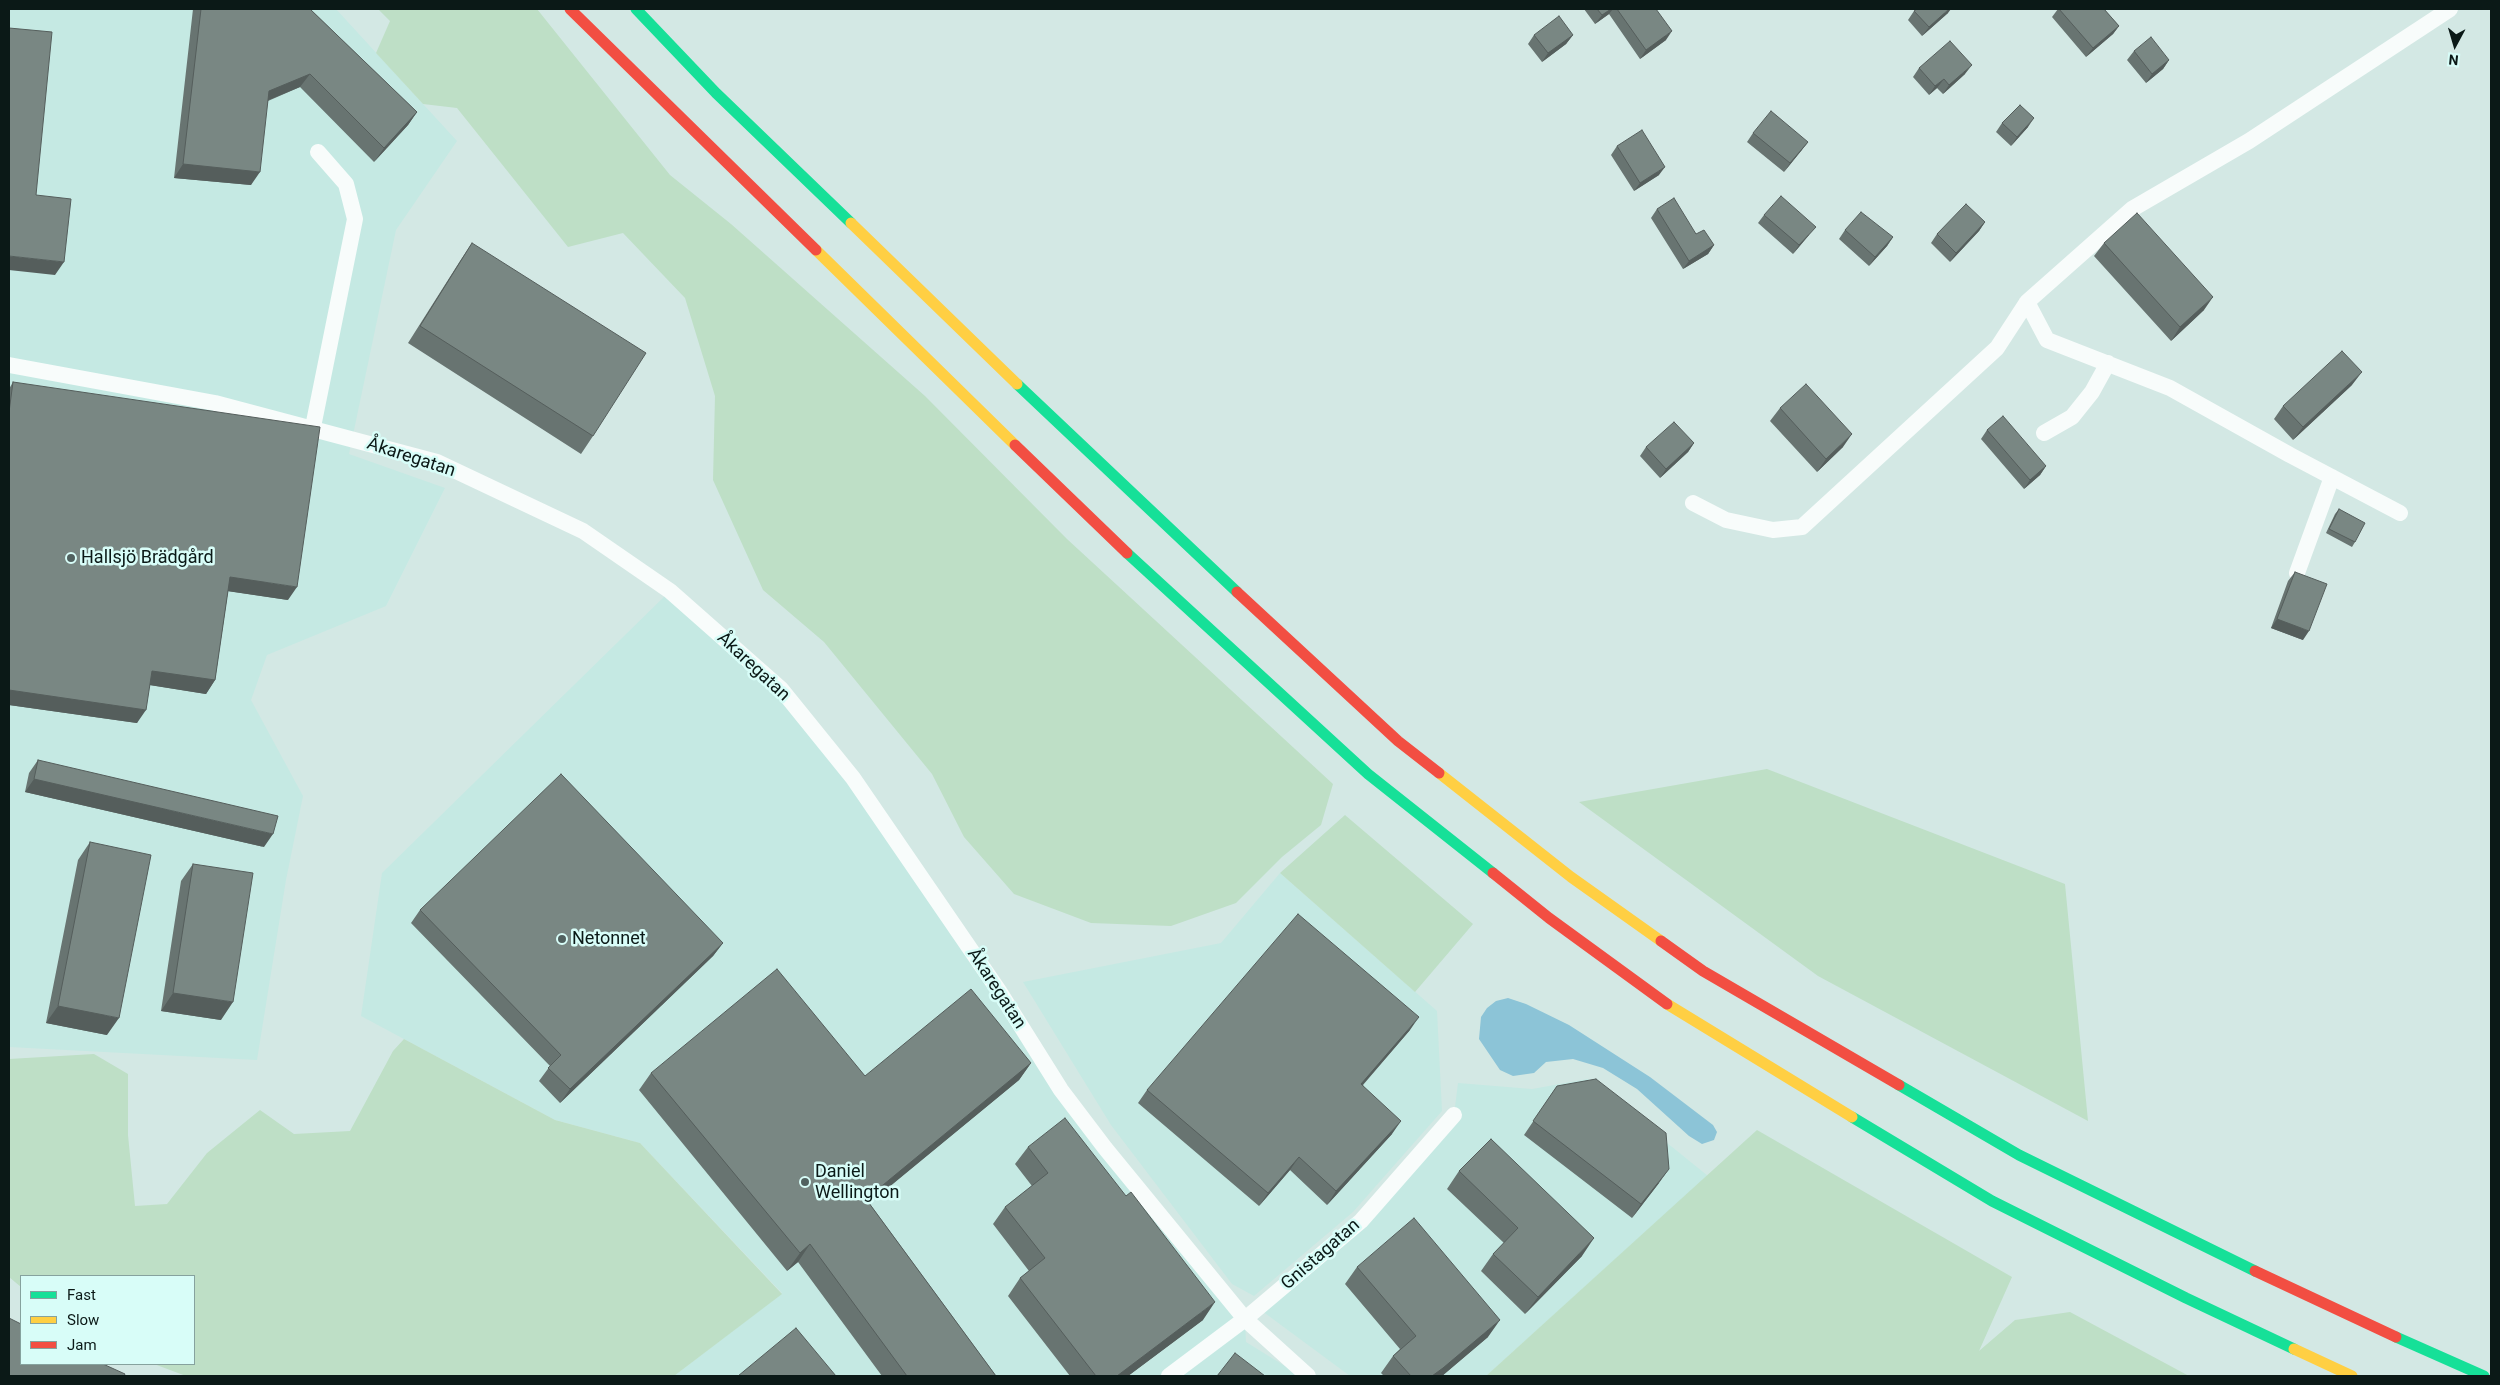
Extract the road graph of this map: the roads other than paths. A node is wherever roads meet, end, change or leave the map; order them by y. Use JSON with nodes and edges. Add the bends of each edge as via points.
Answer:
{"nodes":[{"id":1,"x":570,"y":9,"type":"edge"},
{"id":2,"x":636,"y":9,"type":"edge"},
{"id":3,"x":2450,"y":9,"type":"edge"},
{"id":4,"x":318,"y":152,"type":"dead end"},
{"id":5,"x":2027,"y":302,"type":"junction"},
{"id":6,"x":2108,"y":363,"type":"junction"},
{"id":7,"x":9,"y":364,"type":"edge"},
{"id":8,"x":312,"y":428,"type":"junction"},
{"id":9,"x":2044,"y":432,"type":"dead end"},
{"id":10,"x":2332,"y":477,"type":"junction"},
{"id":11,"x":1693,"y":503,"type":"dead end"},
{"id":12,"x":2400,"y":513,"type":"dead end"},
{"id":13,"x":2297,"y":573,"type":"edge"},
{"id":14,"x":1454,"y":1115,"type":"dead end"},
{"id":15,"x":1245,"y":1319,"type":"junction"},
{"id":16,"x":1169,"y":1376,"type":"edge"},
{"id":17,"x":1308,"y":1376,"type":"edge"},
{"id":18,"x":2352,"y":1376,"type":"edge"},
{"id":19,"x":2484,"y":1376,"type":"edge"}],
"edges":[{"from":1,"to":18,"type":"highway","via":[[1086,515],[1368,774],[1549,918],[1682,1015],[1992,1201]]},
{"from":2,"to":19,"type":"highway","via":[[716,93],[1122,486],[1398,741],[1571,877],[1703,971],[2019,1154],[2334,1310]]},
{"from":3,"to":5,"type":"street","via":[[2249,141],[2132,209]]},
{"from":4,"to":8,"type":"street","via":[[346,184],[355,220]]},
{"from":5,"to":6,"type":"street","via":[[2047,340]]},
{"from":5,"to":11,"type":"street","via":[[1997,348],[1802,527],[1773,530],[1726,520]]},
{"from":6,"to":9,"type":"street","via":[[2092,392],[2072,416]]},
{"from":6,"to":10,"type":"street","via":[[2170,388]]},
{"from":7,"to":8,"type":"street","name":"Åkaregatan","via":[[215,403]]},
{"from":8,"to":15,"type":"street","name":"Åkaregatan","via":[[437,462],[583,531],[670,591],[781,689],[854,778],[999,991],[1061,1090]]},
{"from":10,"to":12,"type":"street"},
{"from":10,"to":13,"type":"street"},
{"from":14,"to":15,"type":"street","name":"Gnistagatan","via":[[1361,1221]]},
{"from":15,"to":16,"type":"street","name":"Gnistagatan"},
{"from":15,"to":17,"type":"street","name":"Åkaregatan"}]}
